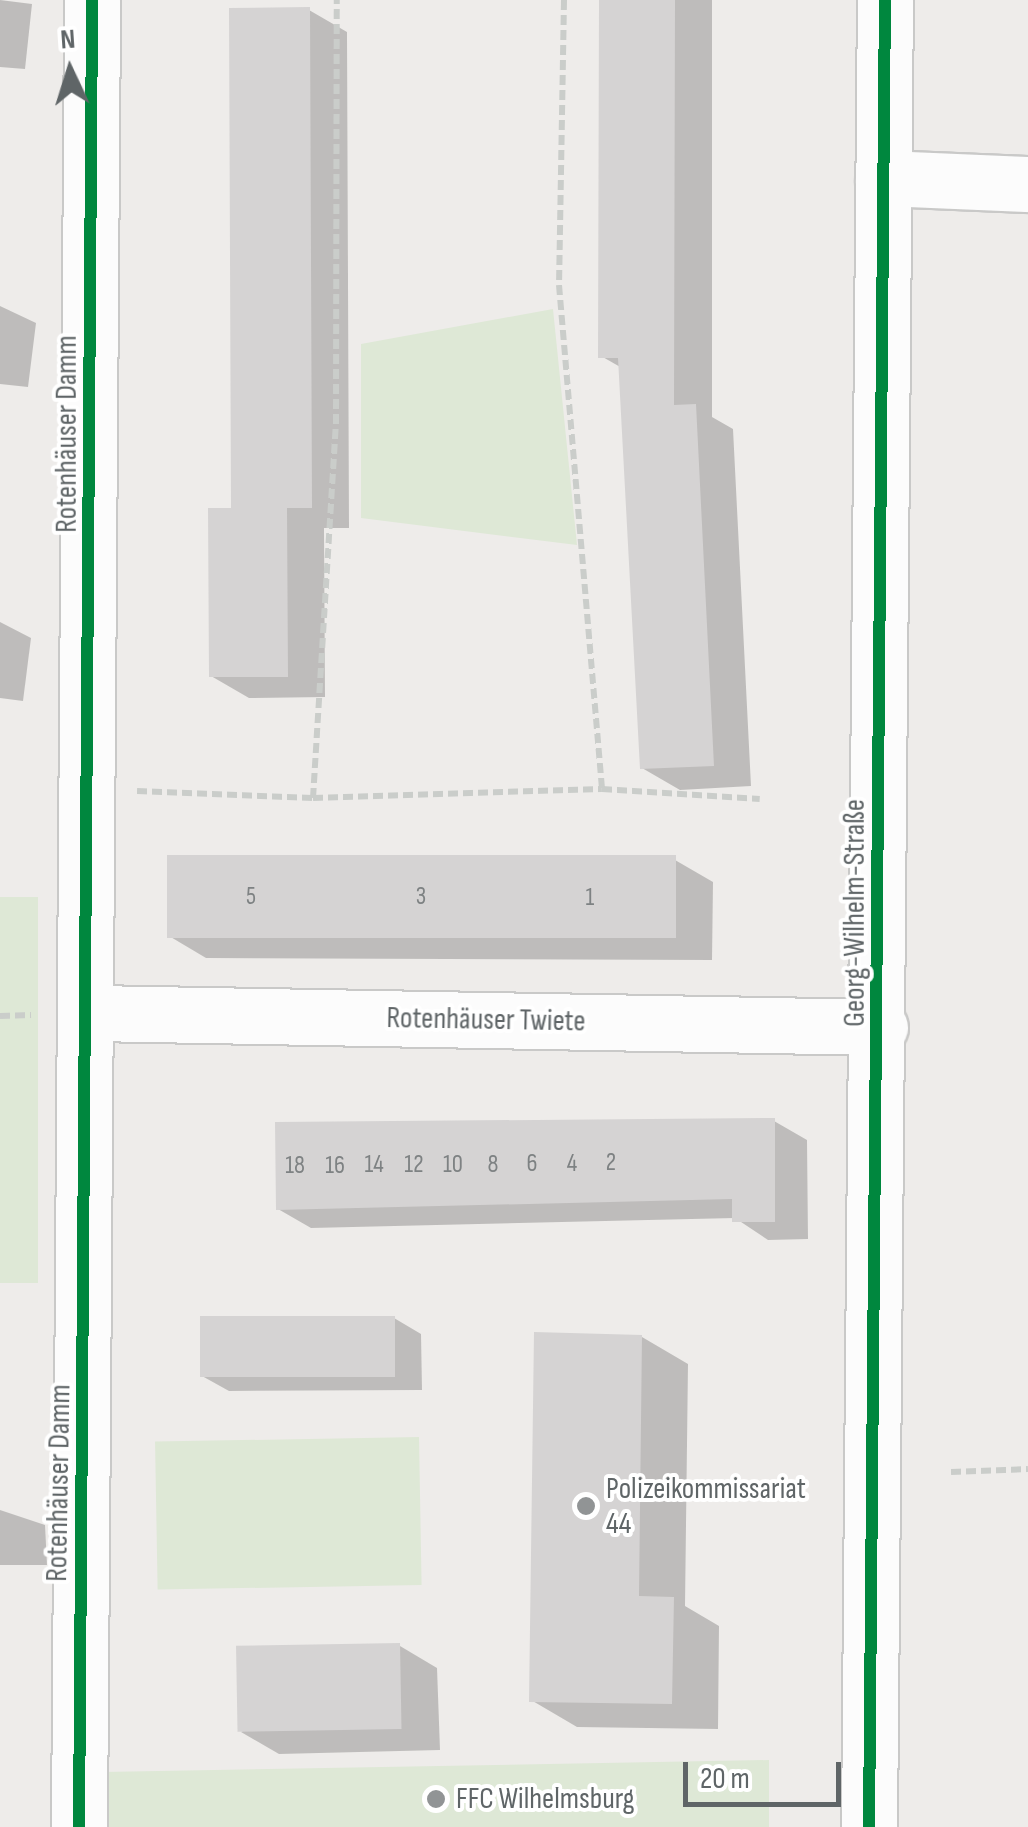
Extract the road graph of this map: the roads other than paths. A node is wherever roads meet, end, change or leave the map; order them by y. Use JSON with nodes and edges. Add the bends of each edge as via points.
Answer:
{"nodes":[{"id":1,"x":92,"y":0,"type":"edge"},
{"id":2,"x":884,"y":0,"type":"edge"},
{"id":3,"x":883,"y":178,"type":"junction"},
{"id":4,"x":1028,"y":184,"type":"edge"},
{"id":5,"x":92,"y":1013,"type":"junction"},
{"id":6,"x":880,"y":1027,"type":"junction"},
{"id":7,"x":78,"y":1827,"type":"edge"},
{"id":8,"x":869,"y":1827,"type":"edge"}],
"edges":[{"from":1,"to":5,"type":"street","name":"Rotenhäuser Damm"},
{"from":2,"to":3,"type":"street","name":"Georg-Wilhelm-Straße"},
{"from":3,"to":4,"type":"street"},
{"from":3,"to":6,"type":"street","name":"Georg-Wilhelm-Straße"},
{"from":5,"to":6,"type":"street","name":"Rotenhäuser Twiete"},
{"from":5,"to":7,"type":"street","name":"Rotenhäuser Damm"},
{"from":6,"to":8,"type":"street","name":"Georg-Wilhelm-Straße"}]}
